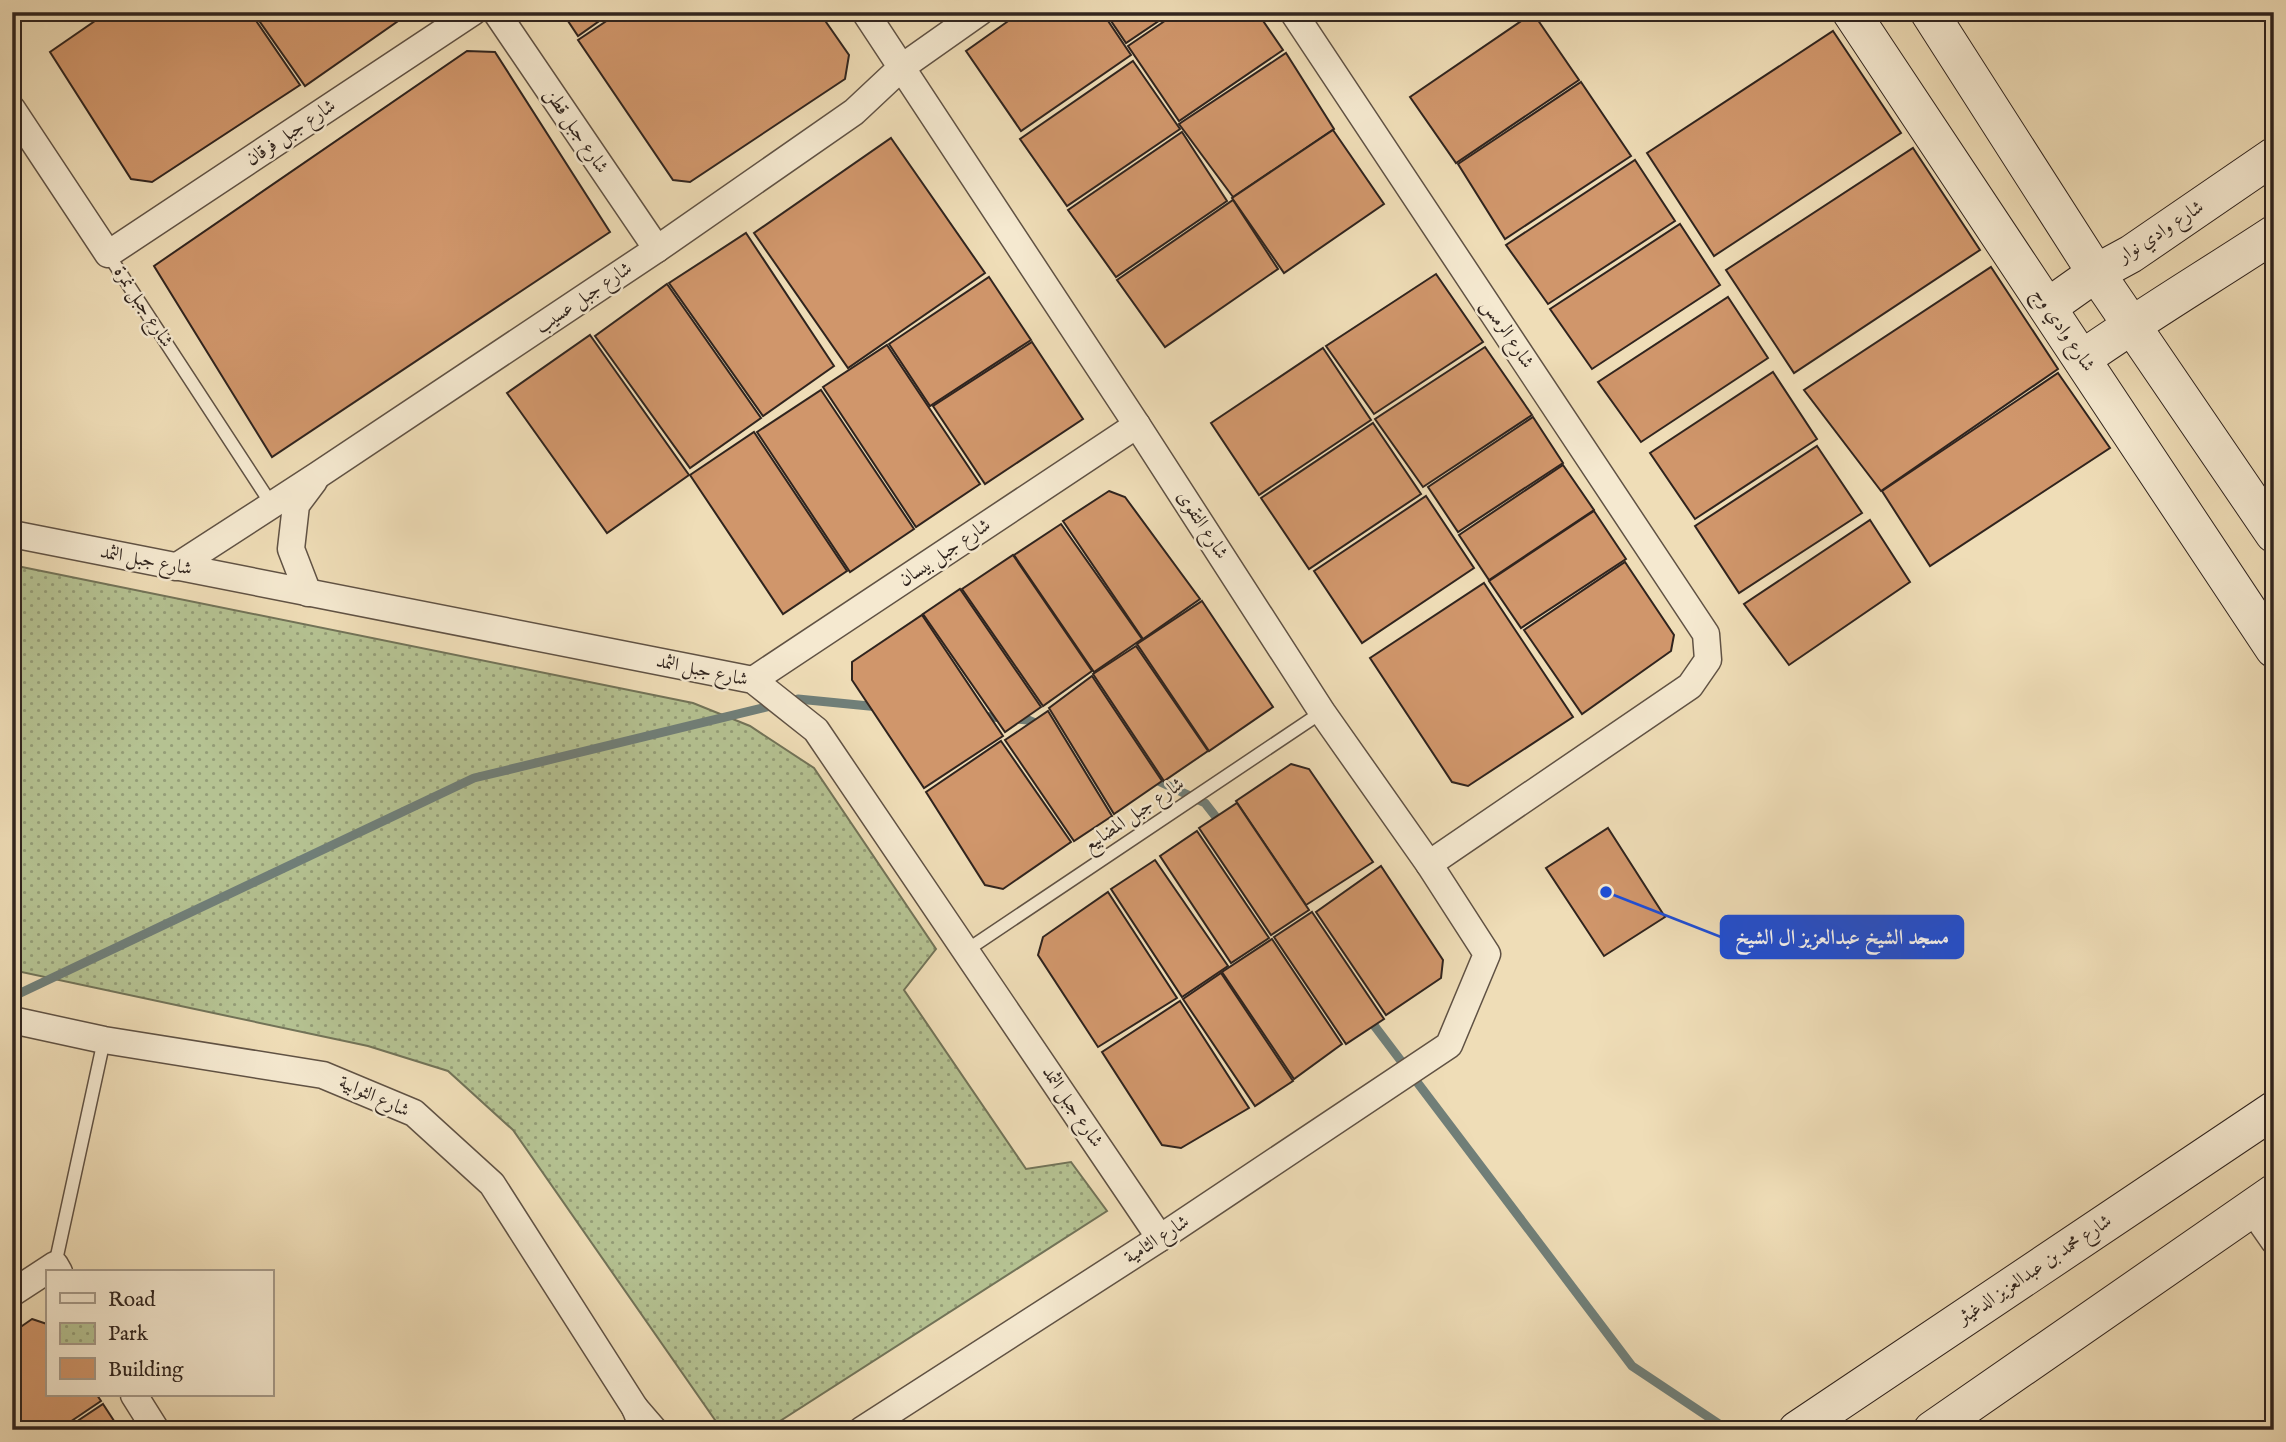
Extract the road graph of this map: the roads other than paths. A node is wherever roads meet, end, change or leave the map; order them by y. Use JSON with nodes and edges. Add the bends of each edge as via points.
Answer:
{"nodes":[{"id":1,"x":473,"y":12,"type":"edge"},
{"id":2,"x":496,"y":12,"type":"edge"},
{"id":3,"x":865,"y":12,"type":"edge"},
{"id":4,"x":980,"y":12,"type":"edge"},
{"id":5,"x":1293,"y":12,"type":"edge"},
{"id":6,"x":1850,"y":12,"type":"edge"},
{"id":7,"x":1942,"y":17,"type":"edge"},
{"id":8,"x":902,"y":67,"type":"junction"},
{"id":9,"x":12,"y":109,"type":"edge"},
{"id":10,"x":2274,"y":156,"type":"edge"},
{"id":11,"x":2274,"y":234,"type":"edge"},
{"id":12,"x":657,"y":249,"type":"junction"},
{"id":13,"x":108,"y":254,"type":"junction"},
{"id":14,"x":2096,"y":273,"type":"junction"},
{"id":15,"x":2048,"y":307,"type":"junction"},
{"id":16,"x":2132,"y":324,"type":"junction"},
{"id":17,"x":2082,"y":359,"type":"junction"},
{"id":18,"x":1137,"y":425,"type":"junction"},
{"id":19,"x":318,"y":475,"type":"junction"},
{"id":20,"x":272,"y":505,"type":"junction"},
{"id":21,"x":12,"y":534,"type":"edge"},
{"id":22,"x":2274,"y":534,"type":"edge"},
{"id":23,"x":176,"y":567,"type":"junction"},
{"id":24,"x":308,"y":593,"type":"junction"},
{"id":25,"x":2274,"y":649,"type":"edge"},
{"id":26,"x":753,"y":680,"type":"junction"},
{"id":27,"x":1322,"y":712,"type":"junction"},
{"id":28,"x":1429,"y":864,"type":"junction"},
{"id":29,"x":967,"y":950,"type":"junction"},
{"id":30,"x":12,"y":1020,"type":"edge"},
{"id":31,"x":103,"y":1040,"type":"junction"},
{"id":32,"x":1449,"y":1045,"type":"joint"},
{"id":33,"x":2274,"y":1110,"type":"edge"},
{"id":34,"x":2262,"y":1201,"type":"edge"},
{"id":35,"x":1160,"y":1238,"type":"junction"},
{"id":36,"x":2274,"y":1241,"type":"edge"},
{"id":37,"x":57,"y":1269,"type":"edge"},
{"id":38,"x":46,"y":1275,"type":"edge"},
{"id":39,"x":12,"y":1293,"type":"edge"},
{"id":40,"x":135,"y":1396,"type":"edge"},
{"id":41,"x":640,"y":1419,"type":"edge"},
{"id":42,"x":156,"y":1430,"type":"edge"},
{"id":43,"x":653,"y":1430,"type":"edge"},
{"id":44,"x":862,"y":1430,"type":"edge"},
{"id":45,"x":1797,"y":1430,"type":"edge"},
{"id":46,"x":1932,"y":1430,"type":"edge"}],
"edges":[{"from":1,"to":13,"type":"street","name":"شارع جبل فرقان"},
{"from":2,"to":12,"type":"street","name":"شارع جبل قطن"},
{"from":3,"to":8,"type":"street","name":"شارع التقوى"},
{"from":4,"to":8,"type":"street","name":"شارع جبل عسيب"},
{"from":5,"to":28,"type":"street","name":"شارع الرمس","via":[[1706,634],[1707,660],[1690,686]]},
{"from":6,"to":15,"type":"street","name":"شارع وادي وج"},
{"from":7,"to":14,"type":"street"},
{"from":8,"to":12,"type":"street","name":"شارع جبل عسيب","via":[[854,112]]},
{"from":8,"to":18,"type":"street","name":"شارع التقوى"},
{"from":9,"to":13,"type":"street","name":"شارع جبل نمرة"},
{"from":10,"to":14,"type":"street","name":"شارع وادي نوار"},
{"from":11,"to":16,"type":"street"},
{"from":12,"to":19,"type":"street","name":"شارع جبل عسيب"},
{"from":13,"to":20,"type":"lane","name":"شارع جبل نمرة"},
{"from":14,"to":15,"type":"street","name":"شارع وادي نوار"},
{"from":14,"to":16,"type":"street"},
{"from":15,"to":17,"type":"street","name":"شارع وادي وج"},
{"from":16,"to":17,"type":"street"},
{"from":16,"to":22,"type":"street"},
{"from":17,"to":25,"type":"street","name":"شارع وادي وج"},
{"from":18,"to":26,"type":"street","name":"شارع جبل بيسان"},
{"from":18,"to":27,"type":"street","name":"شارع التقوى"},
{"from":19,"to":20,"type":"street","name":"شارع جبل عسيب"},
{"from":19,"to":24,"type":"street","via":[[296,505],[291,549]]},
{"from":20,"to":23,"type":"street","name":"شارع جبل عسيب"},
{"from":21,"to":23,"type":"street","name":"شارع جبل الثمد"},
{"from":23,"to":24,"type":"street","name":"شارع جبل الثمد"},
{"from":24,"to":26,"type":"street","name":"شارع جبل الثمد"},
{"from":26,"to":29,"type":"street","name":"شارع جبل الثمد","via":[[817,730]]},
{"from":27,"to":28,"type":"street","name":"شارع التقوى"},
{"from":27,"to":29,"type":"lane","name":"شارع جبل المضابيع"},
{"from":28,"to":32,"type":"street","name":"شارع التقوى","via":[[1487,954]]},
{"from":29,"to":35,"type":"street","name":"شارع جبل الثمد"},
{"from":30,"to":31,"type":"street","name":"شارع الثوابية"},
{"from":31,"to":37,"type":"lane"},
{"from":31,"to":41,"type":"street","name":"شارع الثوابية","via":[[323,1075],[414,1113],[492,1184]]},
{"from":32,"to":35,"type":"street","name":"شارع الثامية"},
{"from":33,"to":45,"type":"street","name":"شارع محمد بن عبدالعزيز الدغيثر"},
{"from":34,"to":36,"type":"street"},
{"from":34,"to":46,"type":"street"},
{"from":35,"to":44,"type":"street","name":"شارع الثامية"},
{"from":38,"to":39,"type":"street"},
{"from":40,"to":42,"type":"street"},
{"from":41,"to":43,"type":"street","name":"شارع الثوابية"}]}
